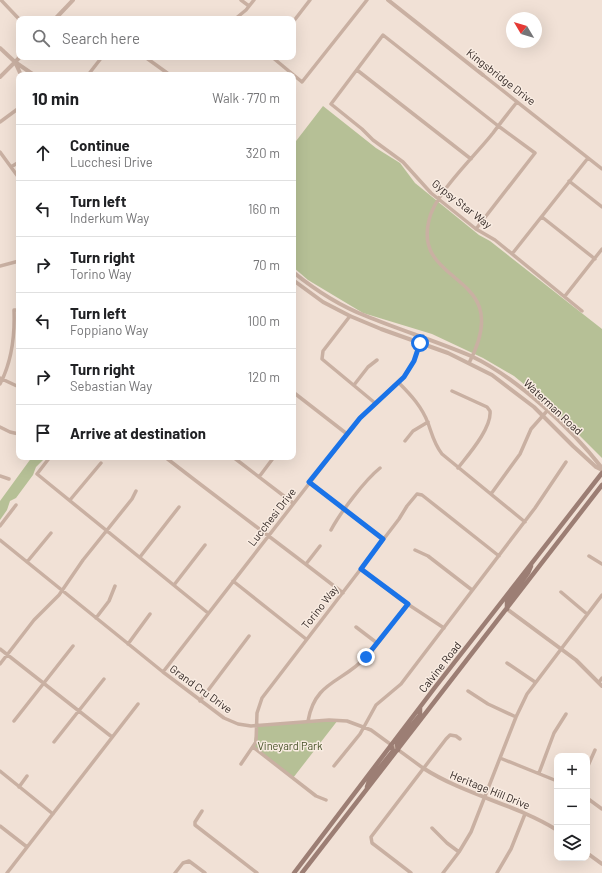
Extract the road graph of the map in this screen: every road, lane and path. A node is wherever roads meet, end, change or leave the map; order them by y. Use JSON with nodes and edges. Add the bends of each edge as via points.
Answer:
{"nodes":[{"id":1,"x":1,"y":0,"type":"edge"},
{"id":2,"x":73,"y":0,"type":"edge"},
{"id":3,"x":241,"y":0,"type":"edge"},
{"id":4,"x":254,"y":0,"type":"edge"},
{"id":5,"x":303,"y":0,"type":"edge"},
{"id":6,"x":367,"y":0,"type":"edge"},
{"id":7,"x":388,"y":0,"type":"edge"},
{"id":8,"x":309,"y":2,"type":"edge"},
{"id":9,"x":249,"y":6,"type":"junction"},
{"id":10,"x":16,"y":16,"type":"edge"},
{"id":11,"x":58,"y":16,"type":"edge"},
{"id":12,"x":238,"y":16,"type":"edge"},
{"id":13,"x":296,"y":18,"type":"edge"},
{"id":14,"x":0,"y":48,"type":"edge"},
{"id":15,"x":100,"y":60,"type":"edge"},
{"id":16,"x":149,"y":60,"type":"edge"},
{"id":17,"x":276,"y":60,"type":"edge"},
{"id":18,"x":15,"y":62,"type":"junction"},
{"id":19,"x":357,"y":70,"type":"junction"},
{"id":20,"x":20,"y":72,"type":"edge"},
{"id":21,"x":30,"y":72,"type":"edge"},
{"id":22,"x":90,"y":72,"type":"edge"},
{"id":23,"x":166,"y":72,"type":"edge"},
{"id":24,"x":290,"y":72,"type":"edge"},
{"id":25,"x":484,"y":75,"type":"joint"},
{"id":26,"x":0,"y":77,"type":"edge"},
{"id":27,"x":296,"y":77,"type":"edge"},
{"id":28,"x":517,"y":102,"type":"junction"},
{"id":29,"x":16,"y":110,"type":"edge"},
{"id":30,"x":0,"y":122,"type":"edge"},
{"id":31,"x":497,"y":125,"type":"junction"},
{"id":32,"x":0,"y":152,"type":"edge"},
{"id":33,"x":588,"y":158,"type":"junction"},
{"id":34,"x":471,"y":159,"type":"junction"},
{"id":35,"x":16,"y":164,"type":"edge"},
{"id":36,"x":11,"y":167,"type":"junction"},
{"id":37,"x":602,"y":168,"type":"edge"},
{"id":38,"x":16,"y":174,"type":"edge"},
{"id":39,"x":570,"y":181,"type":"junction"},
{"id":40,"x":438,"y":199,"type":"junction"},
{"id":41,"x":602,"y":207,"type":"edge"},
{"id":42,"x":542,"y":217,"type":"junction"},
{"id":43,"x":476,"y":229,"type":"junction"},
{"id":44,"x":602,"y":249,"type":"edge"},
{"id":45,"x":512,"y":254,"type":"junction"},
{"id":46,"x":594,"y":259,"type":"junction"},
{"id":47,"x":16,"y":262,"type":"edge"},
{"id":48,"x":0,"y":265,"type":"edge"},
{"id":49,"x":296,"y":274,"type":"edge"},
{"id":50,"x":296,"y":282,"type":"edge"},
{"id":51,"x":565,"y":296,"type":"junction"},
{"id":52,"x":16,"y":310,"type":"edge"},
{"id":53,"x":582,"y":311,"type":"dead end"},
{"id":54,"x":350,"y":316,"type":"junction"},
{"id":55,"x":423,"y":336,"type":"junction"},
{"id":56,"x":420,"y":343,"type":"junction"},
{"id":57,"x":472,"y":357,"type":"junction"},
{"id":58,"x":377,"y":360,"type":"dead end"},
{"id":59,"x":469,"y":363,"type":"junction"},
{"id":60,"x":1,"y":379,"type":"edge"},
{"id":61,"x":399,"y":383,"type":"junction"},
{"id":62,"x":0,"y":384,"type":"edge"},
{"id":63,"x":16,"y":385,"type":"edge"},
{"id":64,"x":354,"y":385,"type":"junction"},
{"id":65,"x":452,"y":391,"type":"dead end"},
{"id":66,"x":296,"y":394,"type":"edge"},
{"id":67,"x":375,"y":403,"type":"junction"},
{"id":68,"x":547,"y":411,"type":"junction"},
{"id":69,"x":543,"y":415,"type":"junction"},
{"id":70,"x":428,"y":422,"type":"junction"},
{"id":71,"x":0,"y":427,"type":"edge"},
{"id":72,"x":16,"y":433,"type":"edge"},
{"id":73,"x":347,"y":434,"type":"junction"},
{"id":74,"x":405,"y":442,"type":"dead end"},
{"id":75,"x":48,"y":460,"type":"edge"},
{"id":76,"x":169,"y":460,"type":"edge"},
{"id":77,"x":237,"y":460,"type":"edge"},
{"id":78,"x":272,"y":460,"type":"edge"},
{"id":79,"x":101,"y":462,"type":"dead end"},
{"id":80,"x":566,"y":462,"type":"dead end"},
{"id":81,"x":380,"y":468,"type":"dead end"},
{"id":82,"x":458,"y":468,"type":"junction"},
{"id":83,"x":602,"y":469,"type":"edge"},
{"id":84,"x":602,"y":473,"type":"edge"},
{"id":85,"x":0,"y":476,"type":"edge"},
{"id":86,"x":259,"y":477,"type":"junction"},
{"id":87,"x":9,"y":479,"type":"dead end"},
{"id":88,"x":309,"y":482,"type":"junction"},
{"id":89,"x":602,"y":485,"type":"edge"},
{"id":90,"x":136,"y":492,"type":"dead end"},
{"id":91,"x":490,"y":494,"type":"junction"},
{"id":92,"x":70,"y":500,"type":"junction"},
{"id":93,"x":293,"y":503,"type":"junction"},
{"id":94,"x":16,"y":505,"type":"dead end"},
{"id":95,"x":179,"y":507,"type":"dead end"},
{"id":96,"x":345,"y":510,"type":"junction"},
{"id":97,"x":525,"y":522,"type":"junction"},
{"id":98,"x":0,"y":526,"type":"edge"},
{"id":99,"x":107,"y":530,"type":"junction"},
{"id":100,"x":331,"y":530,"type":"dead end"},
{"id":101,"x":51,"y":533,"type":"dead end"},
{"id":102,"x":268,"y":536,"type":"junction"},
{"id":103,"x":383,"y":539,"type":"junction"},
{"id":104,"x":0,"y":540,"type":"edge"},
{"id":105,"x":205,"y":545,"type":"dead end"},
{"id":106,"x":320,"y":546,"type":"dead end"},
{"id":107,"x":415,"y":550,"type":"dead end"},
{"id":108,"x":499,"y":556,"type":"junction"},
{"id":109,"x":589,"y":556,"type":"dead end"},
{"id":110,"x":140,"y":557,"type":"junction"},
{"id":111,"x":27,"y":562,"type":"junction"},
{"id":112,"x":533,"y":562,"type":"junction"},
{"id":113,"x":306,"y":564,"type":"junction"},
{"id":114,"x":602,"y":564,"type":"edge"},
{"id":115,"x":361,"y":569,"type":"junction"},
{"id":116,"x":233,"y":581,"type":"junction"},
{"id":117,"x":174,"y":585,"type":"junction"},
{"id":118,"x":115,"y":586,"type":"dead end"},
{"id":119,"x":472,"y":590,"type":"junction"},
{"id":120,"x":62,"y":591,"type":"junction"},
{"id":121,"x":561,"y":592,"type":"dead end"},
{"id":122,"x":342,"y":593,"type":"junction"},
{"id":123,"x":602,"y":595,"type":"edge"},
{"id":124,"x":408,"y":604,"type":"junction"},
{"id":125,"x":507,"y":609,"type":"junction"},
{"id":126,"x":208,"y":613,"type":"junction"},
{"id":127,"x":150,"y":614,"type":"dead end"},
{"id":128,"x":587,"y":614,"type":"junction"},
{"id":129,"x":96,"y":618,"type":"junction"},
{"id":130,"x":356,"y":627,"type":"dead end"},
{"id":131,"x":444,"y":628,"type":"junction"},
{"id":132,"x":249,"y":636,"type":"dead end"},
{"id":133,"x":306,"y":639,"type":"junction"},
{"id":134,"x":377,"y":643,"type":"junction"},
{"id":135,"x":128,"y":644,"type":"junction"},
{"id":136,"x":73,"y":646,"type":"dead end"},
{"id":137,"x":561,"y":648,"type":"junction"},
{"id":138,"x":0,"y":649,"type":"edge"},
{"id":139,"x":7,"y":655,"type":"junction"},
{"id":140,"x":507,"y":663,"type":"dead end"},
{"id":141,"x":0,"y":664,"type":"edge"},
{"id":142,"x":163,"y":672,"type":"junction"},
{"id":143,"x":104,"y":679,"type":"dead end"},
{"id":144,"x":600,"y":680,"type":"edge"},
{"id":145,"x":535,"y":682,"type":"junction"},
{"id":146,"x":44,"y":683,"type":"junction"},
{"id":147,"x":602,"y":686,"type":"edge"},
{"id":148,"x":468,"y":691,"type":"dead end"},
{"id":149,"x":200,"y":700,"type":"junction"},
{"id":150,"x":138,"y":704,"type":"dead end"},
{"id":151,"x":420,"y":706,"type":"junction"},
{"id":152,"x":78,"y":711,"type":"junction"},
{"id":153,"x":566,"y":714,"type":"dead end"},
{"id":154,"x":516,"y":717,"type":"junction"},
{"id":155,"x":14,"y":721,"type":"dead end"},
{"id":156,"x":308,"y":721,"type":"junction"},
{"id":157,"x":257,"y":725,"type":"junction"},
{"id":158,"x":364,"y":727,"type":"junction"},
{"id":159,"x":112,"y":737,"type":"junction"},
{"id":160,"x":460,"y":739,"type":"dead end"},
{"id":161,"x":54,"y":742,"type":"dead end"},
{"id":162,"x":391,"y":745,"type":"junction"},
{"id":163,"x":253,"y":747,"type":"junction"},
{"id":164,"x":398,"y":750,"type":"junction"},
{"id":165,"x":595,"y":750,"type":"dead end"},
{"id":166,"x":500,"y":758,"type":"junction"},
{"id":167,"x":590,"y":761,"type":"edge"},
{"id":168,"x":241,"y":764,"type":"dead end"},
{"id":169,"x":334,"y":766,"type":"dead end"},
{"id":170,"x":423,"y":768,"type":"junction"},
{"id":171,"x":0,"y":772,"type":"edge"},
{"id":172,"x":539,"y":772,"type":"junction"},
{"id":173,"x":27,"y":776,"type":"dead end"},
{"id":174,"x":554,"y":780,"type":"edge"},
{"id":175,"x":19,"y":787,"type":"junction"},
{"id":176,"x":366,"y":791,"type":"junction"},
{"id":177,"x":485,"y":799,"type":"junction"},
{"id":178,"x":326,"y":800,"type":"dead end"},
{"id":179,"x":590,"y":800,"type":"edge"},
{"id":180,"x":602,"y":809,"type":"edge"},
{"id":181,"x":202,"y":811,"type":"dead end"},
{"id":182,"x":53,"y":814,"type":"junction"},
{"id":183,"x":525,"y":814,"type":"junction"},
{"id":184,"x":0,"y":826,"type":"edge"},
{"id":185,"x":432,"y":828,"type":"dead end"},
{"id":186,"x":554,"y":828,"type":"edge"},
{"id":187,"x":27,"y":847,"type":"junction"},
{"id":188,"x":459,"y":852,"type":"junction"},
{"id":189,"x":590,"y":855,"type":"edge"},
{"id":190,"x":602,"y":864,"type":"edge"},
{"id":191,"x":7,"y":873,"type":"edge"},
{"id":192,"x":175,"y":873,"type":"edge"},
{"id":193,"x":205,"y":873,"type":"edge"},
{"id":194,"x":257,"y":873,"type":"edge"},
{"id":195,"x":294,"y":873,"type":"edge"},
{"id":196,"x":302,"y":873,"type":"edge"},
{"id":197,"x":411,"y":873,"type":"edge"},
{"id":198,"x":443,"y":873,"type":"edge"},
{"id":199,"x":497,"y":873,"type":"edge"}],
"edges":[{"from":1,"to":10,"type":"street"},
{"from":2,"to":11,"type":"street"},
{"from":3,"to":9,"type":"street"},
{"from":4,"to":9,"type":"street"},
{"from":5,"to":8,"type":"street"},
{"from":6,"to":27,"type":"street","via":[[302,82]]},
{"from":7,"to":25,"type":"street","name":"Kingsbridge Drive"},
{"from":8,"to":13,"type":"street"},
{"from":9,"to":12,"type":"street"},
{"from":14,"to":18,"type":"street"},
{"from":15,"to":22,"type":"street"},
{"from":16,"to":23,"type":"street"},
{"from":17,"to":24,"type":"street"},
{"from":18,"to":20,"type":"street"},
{"from":18,"to":21,"type":"street"},
{"from":18,"to":26,"type":"street"},
{"from":19,"to":31,"type":"street","via":[[383,35]]},
{"from":19,"to":34,"type":"street"},
{"from":19,"to":40,"type":"street","name":"Gypsy Star Way","via":[[331,104],[373,140],[404,162]]},
{"from":25,"to":28,"type":"street","name":"Kingsbridge Drive"},
{"from":28,"to":31,"type":"street"},
{"from":28,"to":33,"type":"street","name":"Kingsbridge Drive"},
{"from":29,"to":30,"type":"street"},
{"from":31,"to":34,"type":"street"},
{"from":31,"to":43,"type":"street","via":[[536,153]]},
{"from":32,"to":36,"type":"street"},
{"from":33,"to":37,"type":"street","name":"Kingsbridge Drive"},
{"from":33,"to":39,"type":"street"},
{"from":34,"to":40,"type":"street"},
{"from":35,"to":36,"type":"street"},
{"from":36,"to":38,"type":"street"},
{"from":39,"to":41,"type":"street"},
{"from":39,"to":42,"type":"street"},
{"from":40,"to":43,"type":"street","name":"Gypsy Star Way"},
{"from":40,"to":57,"type":"street","via":[[428,221],[429,245],[440,266],[468,288],[479,306],[482,332]]},
{"from":42,"to":45,"type":"street"},
{"from":42,"to":46,"type":"street"},
{"from":43,"to":45,"type":"street","name":"Gypsy Star Way"},
{"from":44,"to":46,"type":"street"},
{"from":45,"to":51,"type":"street","name":"Gypsy Star Way"},
{"from":46,"to":51,"type":"street"},
{"from":47,"to":48,"type":"street"},
{"from":49,"to":55,"type":"street","name":"Waterman Road","via":[[364,316]]},
{"from":50,"to":54,"type":"street","name":"Waterman Road","via":[[323,302]]},
{"from":51,"to":53,"type":"street","name":"Gypsy Star Way"},
{"from":52,"to":60,"type":"street","via":[[13,346]]},
{"from":54,"to":56,"type":"street","name":"Waterman Road"},
{"from":54,"to":64,"type":"street","via":[[321,356],[323,361]]},
{"from":55,"to":56,"type":"street","name":"Lucchesi Drive"},
{"from":55,"to":57,"type":"street","name":"Waterman Road"},
{"from":56,"to":59,"type":"street","name":"Waterman Road"},
{"from":56,"to":61,"type":"street","name":"Lucchesi Drive","via":[[414,361]]},
{"from":57,"to":59,"type":"street"},
{"from":57,"to":68,"type":"street","name":"Waterman Road","via":[[504,376]]},
{"from":58,"to":64,"type":"street"},
{"from":59,"to":69,"type":"street","name":"Waterman Road","via":[[508,386]]},
{"from":60,"to":62,"type":"street"},
{"from":60,"to":63,"type":"street"},
{"from":61,"to":67,"type":"street","name":"Lucchesi Drive"},
{"from":61,"to":70,"type":"street","via":[[415,399]]},
{"from":64,"to":67,"type":"street"},
{"from":65,"to":82,"type":"street","via":[[486,407],[491,415],[484,432]]},
{"from":66,"to":73,"type":"street"},
{"from":67,"to":73,"type":"street","name":"Lucchesi Drive"},
{"from":68,"to":69,"type":"street"},
{"from":68,"to":83,"type":"street","name":"Waterman Road"},
{"from":69,"to":83,"type":"street","name":"Waterman Road","via":[[584,457]]},
{"from":69,"to":91,"type":"street","via":[[531,430],[520,454]]},
{"from":70,"to":74,"type":"street","via":[[413,431]]},
{"from":70,"to":82,"type":"street","via":[[438,450]]},
{"from":71,"to":72,"type":"street"},
{"from":73,"to":88,"type":"street","name":"Lucchesi Drive"},
{"from":75,"to":92,"type":"street","via":[[37,474]]},
{"from":76,"to":102,"type":"street"},
{"from":77,"to":86,"type":"street"},
{"from":78,"to":86,"type":"street"},
{"from":79,"to":92,"type":"street"},
{"from":80,"to":97,"type":"street"},
{"from":81,"to":96,"type":"street"},
{"from":82,"to":91,"type":"street"},
{"from":84,"to":112,"type":"main road","name":"Calvine Road"},
{"from":85,"to":87,"type":"street"},
{"from":86,"to":93,"type":"street"},
{"from":88,"to":93,"type":"street","name":"Lucchesi Drive"},
{"from":88,"to":96,"type":"street"},
{"from":89,"to":125,"type":"main road","name":"Calvine Road"},
{"from":90,"to":99,"type":"street"},
{"from":91,"to":97,"type":"street"},
{"from":92,"to":99,"type":"street"},
{"from":93,"to":102,"type":"street","name":"Lucchesi Drive"},
{"from":94,"to":98,"type":"street"},
{"from":95,"to":110,"type":"street"},
{"from":96,"to":100,"type":"street"},
{"from":96,"to":103,"type":"street"},
{"from":97,"to":108,"type":"street"},
{"from":99,"to":110,"type":"street"},
{"from":99,"to":120,"type":"street"},
{"from":101,"to":111,"type":"street"},
{"from":102,"to":113,"type":"street"},
{"from":102,"to":116,"type":"street","name":"Lucchesi Drive"},
{"from":103,"to":108,"type":"street","name":"Torino Way","via":[[417,494],[422,494]]},
{"from":103,"to":115,"type":"street","name":"Torino Way"},
{"from":104,"to":111,"type":"street","name":"Grand Cru Drive"},
{"from":105,"to":117,"type":"street"},
{"from":106,"to":113,"type":"street"},
{"from":107,"to":119,"type":"street","via":[[428,556]]},
{"from":108,"to":119,"type":"street"},
{"from":109,"to":114,"type":"street"},
{"from":110,"to":117,"type":"street"},
{"from":111,"to":120,"type":"street","name":"Grand Cru Drive"},
{"from":112,"to":125,"type":"main road","via":[[528,573],[506,602]]},
{"from":112,"to":151,"type":"main road","name":"Calvine Road"},
{"from":113,"to":122,"type":"street"},
{"from":115,"to":122,"type":"street","name":"Torino Way"},
{"from":115,"to":124,"type":"street"},
{"from":116,"to":126,"type":"street","name":"Lucchesi Drive"},
{"from":116,"to":133,"type":"street"},
{"from":117,"to":126,"type":"street"},
{"from":118,"to":129,"type":"street","via":[[109,601]]},
{"from":119,"to":131,"type":"street"},
{"from":120,"to":129,"type":"street","name":"Grand Cru Drive"},
{"from":120,"to":139,"type":"street","via":[[34,620]]},
{"from":121,"to":128,"type":"street"},
{"from":122,"to":133,"type":"street","name":"Torino Way"},
{"from":123,"to":128,"type":"street"},
{"from":124,"to":131,"type":"street"},
{"from":124,"to":134,"type":"street"},
{"from":125,"to":137,"type":"street"},
{"from":125,"to":164,"type":"main road","name":"Calvine Road"},
{"from":126,"to":142,"type":"street","name":"Lucchesi Drive"},
{"from":127,"to":135,"type":"street"},
{"from":128,"to":137,"type":"street"},
{"from":129,"to":135,"type":"street","name":"Grand Cru Drive"},
{"from":130,"to":134,"type":"street"},
{"from":131,"to":158,"type":"street","via":[[397,688],[376,705]]},
{"from":132,"to":149,"type":"street"},
{"from":133,"to":157,"type":"street","name":"Torino Way","via":[[262,698],[257,713]]},
{"from":134,"to":156,"type":"street","via":[[362,661],[318,694],[312,703]]},
{"from":135,"to":142,"type":"street","name":"Grand Cru Drive"},
{"from":136,"to":146,"type":"street"},
{"from":137,"to":144,"type":"street"},
{"from":137,"to":145,"type":"street"},
{"from":138,"to":139,"type":"street"},
{"from":139,"to":141,"type":"street"},
{"from":139,"to":146,"type":"street"},
{"from":140,"to":145,"type":"street"},
{"from":142,"to":149,"type":"street","name":"Grand Cru Drive"},
{"from":143,"to":152,"type":"street"},
{"from":144,"to":147,"type":"street"},
{"from":145,"to":154,"type":"street"},
{"from":146,"to":152,"type":"street"},
{"from":146,"to":155,"type":"street"},
{"from":148,"to":154,"type":"street"},
{"from":149,"to":157,"type":"street","name":"Grand Cru Drive","via":[[219,716],[244,725]]},
{"from":150,"to":159,"type":"street"},
{"from":151,"to":162,"type":"main road","name":"Calvine Road"},
{"from":151,"to":164,"type":"main road","via":[[420,715],[397,744]]},
{"from":152,"to":159,"type":"street"},
{"from":152,"to":161,"type":"street"},
{"from":153,"to":172,"type":"street","via":[[554,733]]},
{"from":154,"to":166,"type":"street"},
{"from":156,"to":157,"type":"street","name":"Grand Cru Drive"},
{"from":156,"to":158,"type":"street","name":"Grand Cru Drive","via":[[338,720]]},
{"from":157,"to":163,"type":"street","name":"Torino Way"},
{"from":158,"to":162,"type":"street","name":"Grand Cru Drive"},
{"from":158,"to":169,"type":"street"},
{"from":159,"to":182,"type":"street"},
{"from":160,"to":170,"type":"street","via":[[450,735]]},
{"from":162,"to":164,"type":"street","name":"Grand Cru Drive"},
{"from":162,"to":176,"type":"main road","via":[[392,752],[369,781]]},
{"from":162,"to":195,"type":"main road","name":"Calvine Road"},
{"from":163,"to":168,"type":"street","name":"Torino Way"},
{"from":163,"to":178,"type":"street","via":[[316,796]]},
{"from":164,"to":170,"type":"street","name":"Heritage Hill Drive"},
{"from":164,"to":176,"type":"main road","name":"Calvine Road"},
{"from":165,"to":167,"type":"street"},
{"from":166,"to":172,"type":"street"},
{"from":166,"to":177,"type":"street"},
{"from":170,"to":177,"type":"street","name":"Heritage Hill Drive","via":[[448,783]]},
{"from":170,"to":197,"type":"street","via":[[370,840]]},
{"from":171,"to":175,"type":"street"},
{"from":172,"to":174,"type":"street"},
{"from":173,"to":175,"type":"street"},
{"from":175,"to":182,"type":"street"},
{"from":176,"to":196,"type":"main road","name":"Calvine Road"},
{"from":177,"to":183,"type":"street","name":"Heritage Hill Drive"},
{"from":177,"to":188,"type":"street"},
{"from":179,"to":180,"type":"street"},
{"from":181,"to":194,"type":"street","via":[[195,825]]},
{"from":182,"to":187,"type":"street"},
{"from":183,"to":186,"type":"street","name":"Heritage Hill Drive"},
{"from":183,"to":199,"type":"street","via":[[511,849]]},
{"from":184,"to":187,"type":"street"},
{"from":185,"to":188,"type":"street"},
{"from":187,"to":191,"type":"street"},
{"from":188,"to":198,"type":"street"},
{"from":189,"to":190,"type":"street"},
{"from":192,"to":193,"type":"street","via":[[187,861]]}]}
